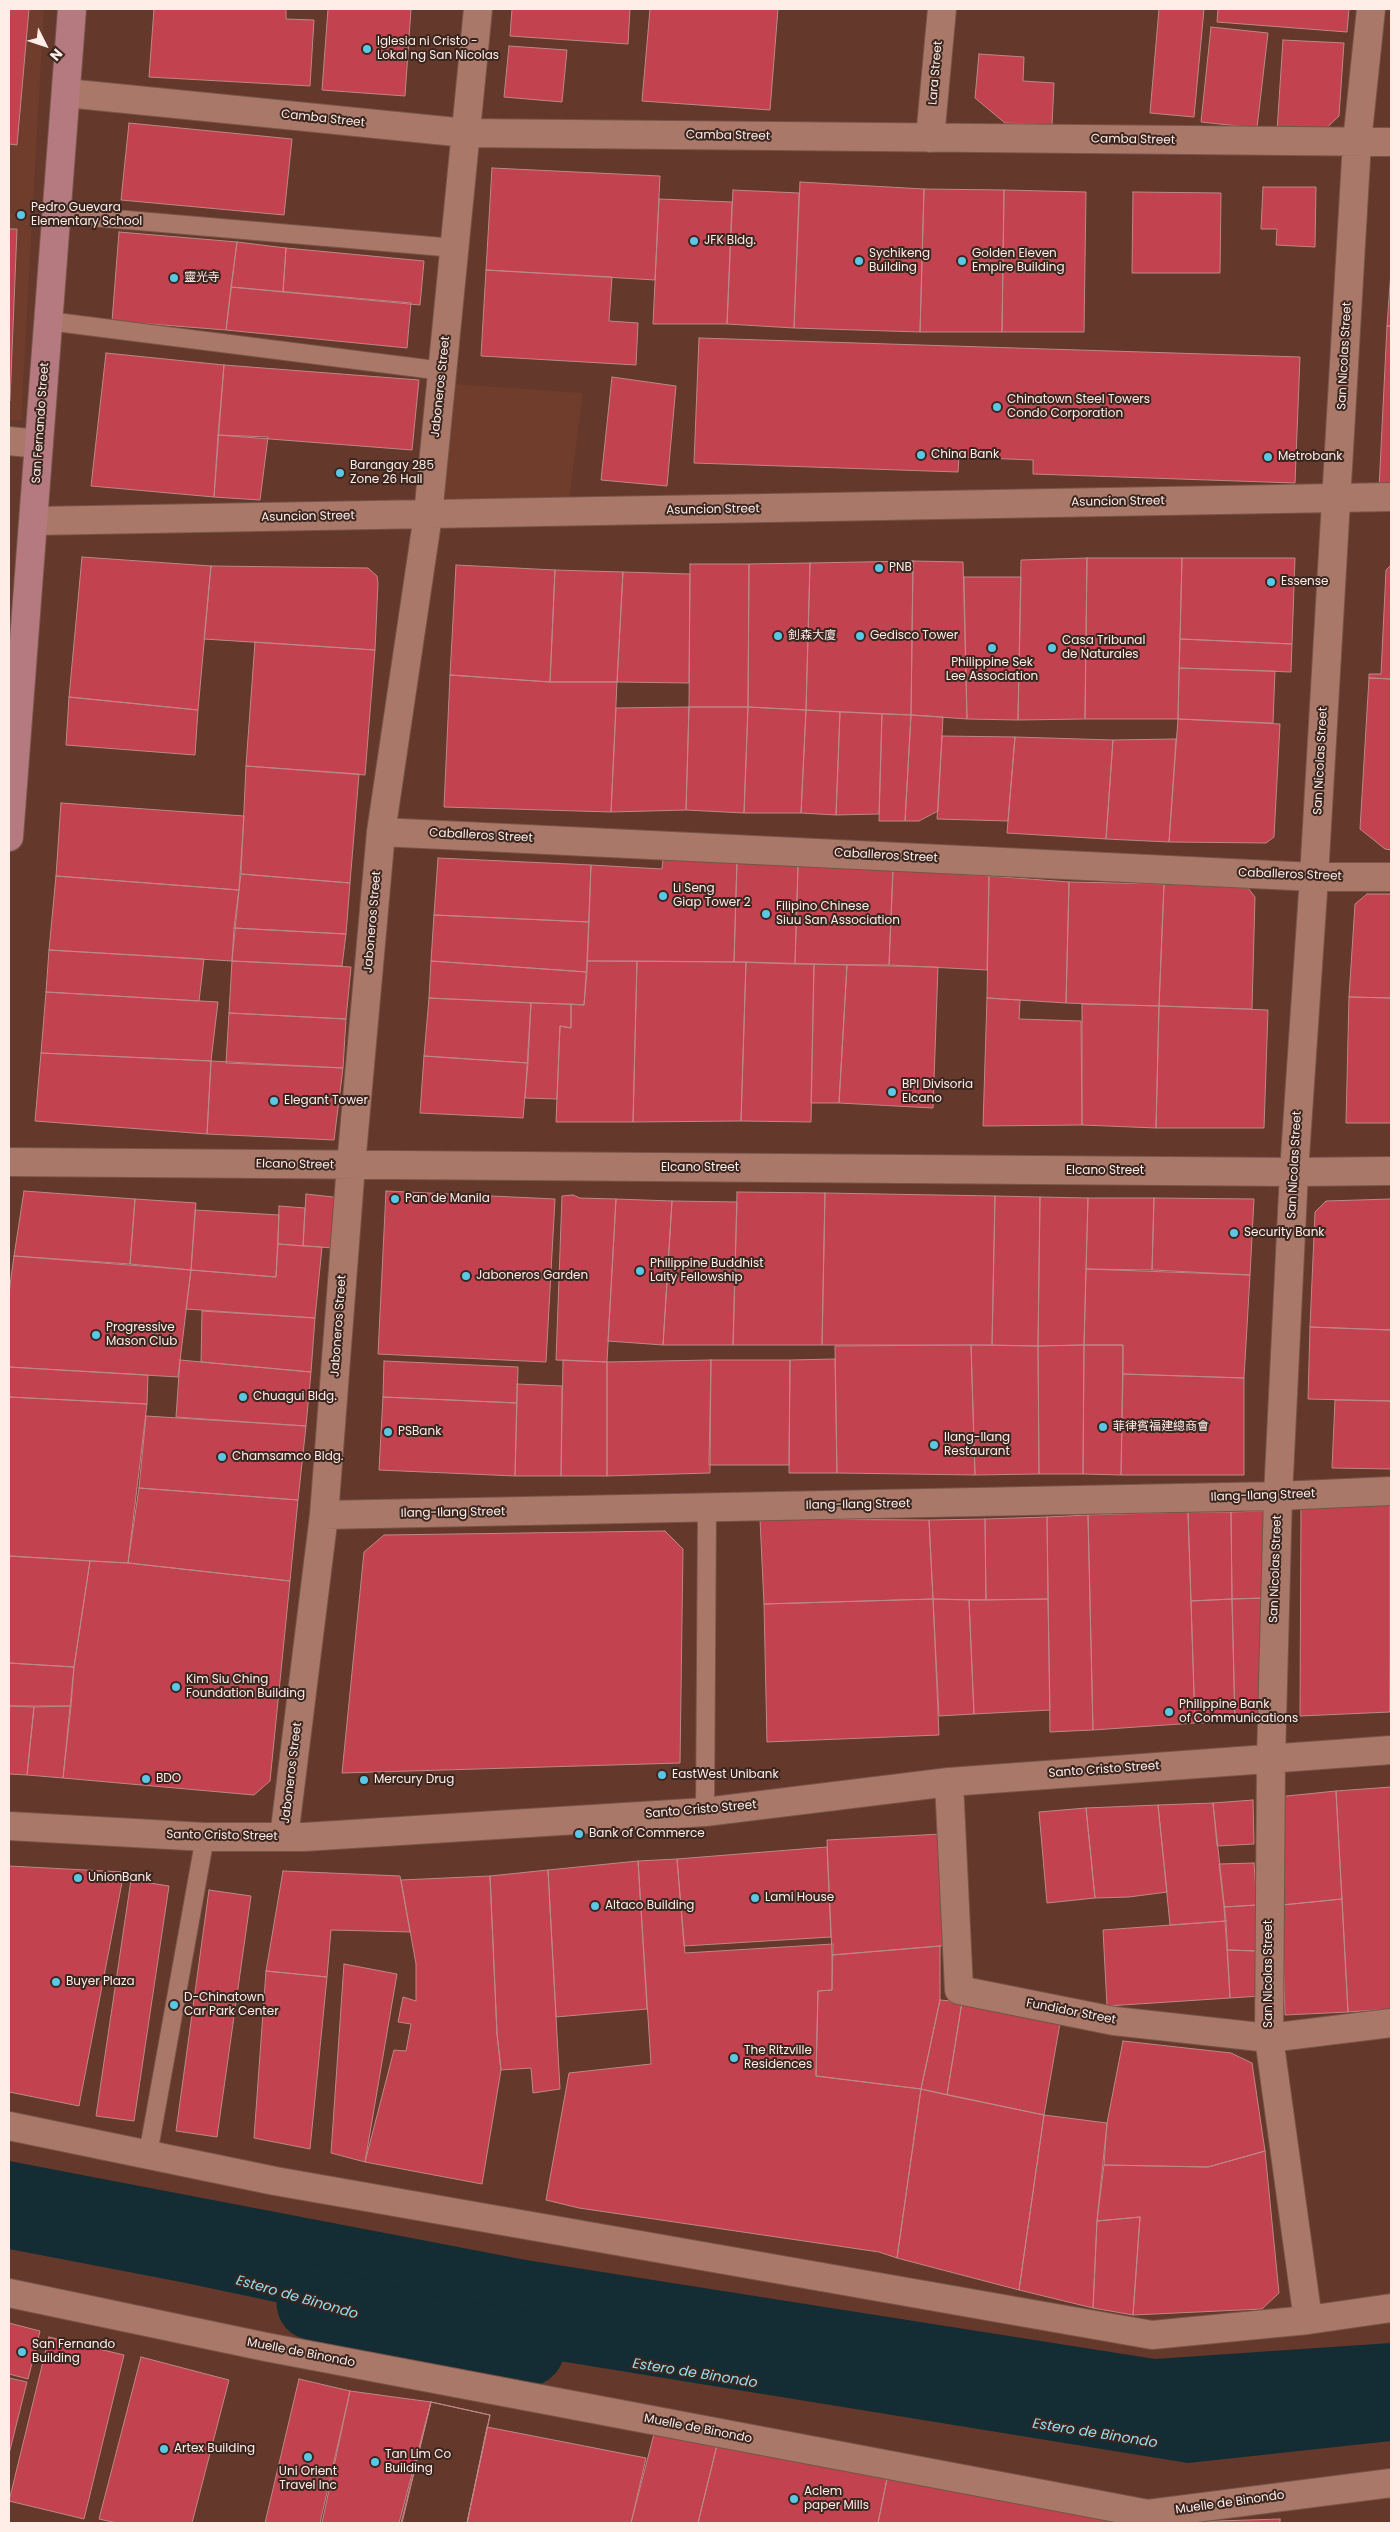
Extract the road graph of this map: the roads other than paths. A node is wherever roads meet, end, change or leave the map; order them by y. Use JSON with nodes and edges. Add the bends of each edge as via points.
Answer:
{"nodes":[{"id":1,"x":72,"y":9,"type":"edge"},
{"id":2,"x":478,"y":9,"type":"edge"},
{"id":3,"x":942,"y":9,"type":"edge"},
{"id":4,"x":1371,"y":9,"type":"edge"},
{"id":5,"x":66,"y":93,"type":"junction"},
{"id":6,"x":466,"y":133,"type":"junction"},
{"id":7,"x":930,"y":138,"type":"junction"},
{"id":8,"x":1357,"y":142,"type":"junction"},
{"id":9,"x":1391,"y":142,"type":"edge"},
{"id":10,"x":57,"y":214,"type":"junction"},
{"id":11,"x":455,"y":248,"type":"junction"},
{"id":12,"x":48,"y":321,"type":"junction"},
{"id":13,"x":443,"y":370,"type":"junction"},
{"id":14,"x":9,"y":441,"type":"edge"},
{"id":15,"x":39,"y":444,"type":"junction"},
{"id":16,"x":1336,"y":497,"type":"junction"},
{"id":17,"x":1391,"y":497,"type":"edge"},
{"id":18,"x":428,"y":515,"type":"junction"},
{"id":19,"x":34,"y":521,"type":"junction"},
{"id":20,"x":381,"y":832,"type":"junction"},
{"id":21,"x":9,"y":836,"type":"edge"},
{"id":22,"x":1314,"y":877,"type":"junction"},
{"id":23,"x":1391,"y":877,"type":"edge"},
{"id":24,"x":9,"y":1162,"type":"edge"},
{"id":25,"x":351,"y":1165,"type":"junction"},
{"id":26,"x":1391,"y":1171,"type":"edge"},
{"id":27,"x":1294,"y":1172,"type":"junction"},
{"id":28,"x":1391,"y":1491,"type":"edge"},
{"id":29,"x":1278,"y":1496,"type":"junction"},
{"id":30,"x":707,"y":1508,"type":"junction"},
{"id":31,"x":324,"y":1515,"type":"junction"},
{"id":32,"x":1391,"y":1750,"type":"edge"},
{"id":33,"x":1270,"y":1758,"type":"junction"},
{"id":34,"x":949,"y":1782,"type":"junction"},
{"id":35,"x":704,"y":1812,"type":"junction"},
{"id":36,"x":9,"y":1826,"type":"edge"},
{"id":37,"x":205,"y":1837,"type":"junction"},
{"id":38,"x":284,"y":1837,"type":"junction"},
{"id":39,"x":1391,"y":2023,"type":"edge"},
{"id":40,"x":1269,"y":2038,"type":"junction"},
{"id":41,"x":9,"y":2126,"type":"edge"},
{"id":42,"x":148,"y":2154,"type":"junction"},
{"id":43,"x":9,"y":2293,"type":"edge"},
{"id":44,"x":1391,"y":2308,"type":"edge"},
{"id":45,"x":1308,"y":2320,"type":"junction"},
{"id":46,"x":1391,"y":2483,"type":"edge"}],
"edges":[{"from":1,"to":5,"type":"street","name":"San Fernando Street"},
{"from":2,"to":6,"type":"street","name":"Jaboneros Street"},
{"from":3,"to":7,"type":"street","name":"Lara Street"},
{"from":4,"to":8,"type":"street","name":"San Nicolas Street"},
{"from":5,"to":6,"type":"street","name":"Camba Street"},
{"from":5,"to":10,"type":"street","name":"San Fernando Street"},
{"from":6,"to":7,"type":"street","name":"Camba Street"},
{"from":6,"to":11,"type":"street","name":"Jaboneros Street"},
{"from":7,"to":8,"type":"street","name":"Camba Street"},
{"from":8,"to":9,"type":"street","name":"Camba Street"},
{"from":8,"to":16,"type":"street","name":"San Nicolas Street"},
{"from":10,"to":11,"type":"lane"},
{"from":10,"to":12,"type":"street","name":"San Fernando Street"},
{"from":11,"to":13,"type":"street","name":"Jaboneros Street"},
{"from":12,"to":13,"type":"lane"},
{"from":12,"to":15,"type":"street","name":"San Fernando Street"},
{"from":13,"to":18,"type":"street","name":"Jaboneros Street"},
{"from":14,"to":15,"type":"street"},
{"from":15,"to":19,"type":"street","name":"San Fernando Street"},
{"from":16,"to":17,"type":"street","name":"Asuncion Street"},
{"from":16,"to":18,"type":"street","name":"Asuncion Street"},
{"from":16,"to":22,"type":"street","name":"San Nicolas Street"},
{"from":18,"to":19,"type":"street","name":"Asuncion Street"},
{"from":18,"to":20,"type":"street","name":"Jaboneros Street"},
{"from":19,"to":21,"type":"street","name":"San Fernando Street"},
{"from":20,"to":22,"type":"street","name":"Caballeros Street"},
{"from":20,"to":25,"type":"street","name":"Jaboneros Street"},
{"from":22,"to":23,"type":"street","name":"Caballeros Street"},
{"from":22,"to":27,"type":"street","name":"San Nicolas Street"},
{"from":24,"to":25,"type":"street","name":"Elcano Street"},
{"from":25,"to":27,"type":"street","name":"Elcano Street"},
{"from":25,"to":31,"type":"street","name":"Jaboneros Street"},
{"from":26,"to":27,"type":"street","name":"Elcano Street"},
{"from":27,"to":29,"type":"street","name":"San Nicolas Street"},
{"from":28,"to":29,"type":"street","name":"Ilang-Ilang Street"},
{"from":29,"to":30,"type":"street","name":"Ilang-Ilang Street"},
{"from":29,"to":33,"type":"street","name":"San Nicolas Street"},
{"from":30,"to":31,"type":"street","name":"Ilang-Ilang Street"},
{"from":30,"to":35,"type":"lane"},
{"from":31,"to":38,"type":"street","name":"Jaboneros Street"},
{"from":32,"to":33,"type":"street","name":"Santo Cristo Street"},
{"from":33,"to":34,"type":"street","name":"Santo Cristo Street"},
{"from":33,"to":40,"type":"street","name":"San Nicolas Street"},
{"from":34,"to":35,"type":"street","name":"Santo Cristo Street"},
{"from":34,"to":40,"type":"street","name":"Fundidor Street","via":[[959,1990],[1114,2021]]},
{"from":35,"to":38,"type":"street","name":"Santo Cristo Street"},
{"from":36,"to":37,"type":"street","name":"Santo Cristo Street"},
{"from":37,"to":38,"type":"street","name":"Santo Cristo Street"},
{"from":37,"to":42,"type":"lane"},
{"from":39,"to":40,"type":"street","name":"Fundidor Street"},
{"from":40,"to":45,"type":"street","name":"San Nicolas Street"},
{"from":41,"to":42,"type":"street"},
{"from":42,"to":45,"type":"street","via":[[274,2181],[1152,2335]]},
{"from":43,"to":46,"type":"street","name":"Muelle de Binondo","via":[[266,2347],[1148,2514]]},
{"from":44,"to":45,"type":"street"}]}
